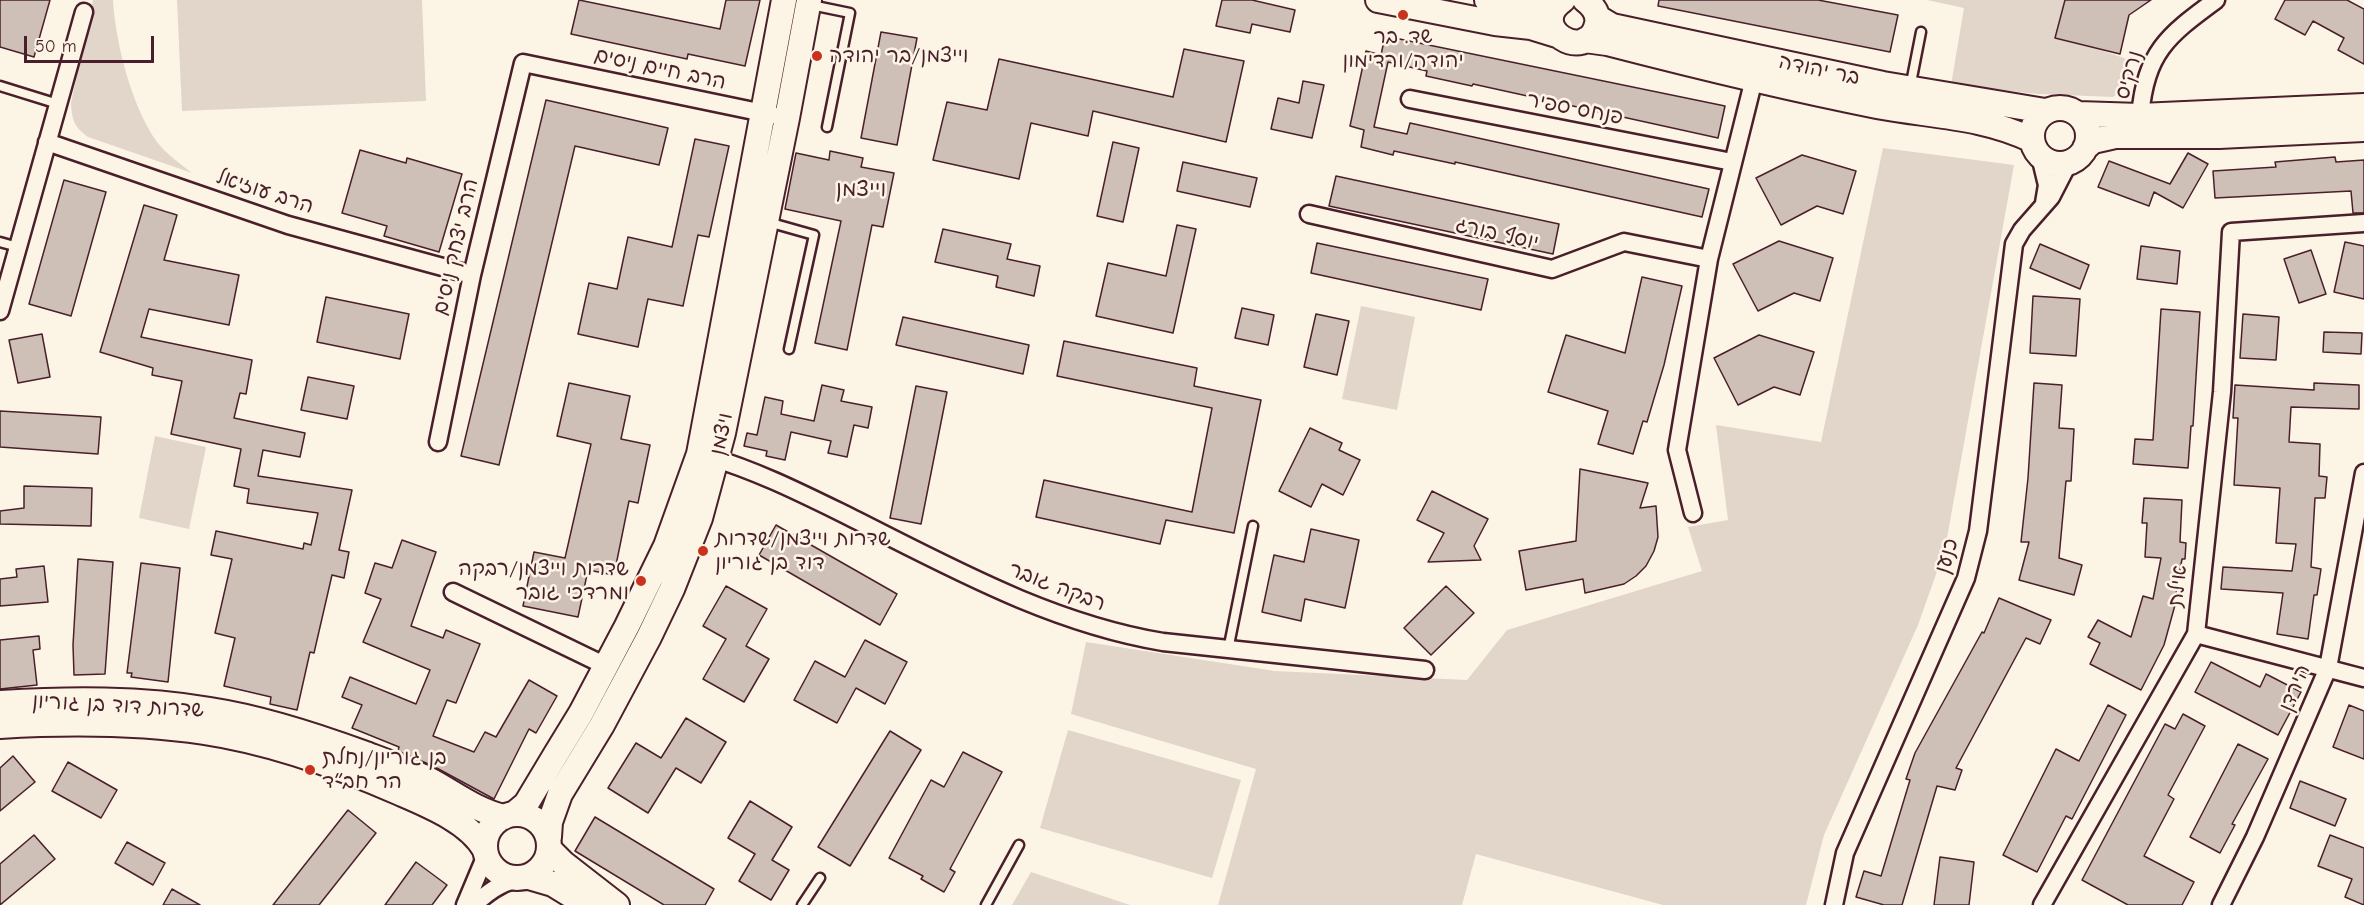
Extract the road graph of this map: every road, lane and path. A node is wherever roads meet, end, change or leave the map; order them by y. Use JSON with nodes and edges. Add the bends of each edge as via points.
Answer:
{"nodes":[{"id":1,"x":1378,"y":0,"type":"edge"},
{"id":2,"x":1487,"y":0,"type":"edge"},
{"id":3,"x":2216,"y":0,"type":"edge"},
{"id":4,"x":800,"y":1,"type":"edge"},
{"id":5,"x":1560,"y":2,"type":"edge"},
{"id":6,"x":1591,"y":8,"type":"edge"},
{"id":7,"x":84,"y":12,"type":"dead end"},
{"id":8,"x":1921,"y":32,"type":"dead end"},
{"id":9,"x":1557,"y":36,"type":"junction"},
{"id":10,"x":1585,"y":40,"type":"junction"},
{"id":11,"x":523,"y":63,"type":"joint"},
{"id":12,"x":1754,"y":80,"type":"junction"},
{"id":13,"x":0,"y":86,"type":"edge"},
{"id":14,"x":1910,"y":88,"type":"junction"},
{"id":15,"x":1410,"y":99,"type":"dead end"},
{"id":16,"x":58,"y":104,"type":"junction"},
{"id":17,"x":2364,"y":106,"type":"edge"},
{"id":18,"x":2045,"y":111,"type":"junction"},
{"id":19,"x":764,"y":113,"type":"junction"},
{"id":20,"x":2078,"y":114,"type":"junction"},
{"id":21,"x":2140,"y":116,"type":"junction"},
{"id":22,"x":787,"y":118,"type":"junction"},
{"id":23,"x":827,"y":127,"type":"dead end"},
{"id":24,"x":2364,"y":129,"type":"edge"},
{"id":25,"x":47,"y":142,"type":"junction"},
{"id":26,"x":2036,"y":148,"type":"junction"},
{"id":27,"x":2077,"y":155,"type":"junction"},
{"id":28,"x":1732,"y":162,"type":"junction"},
{"id":29,"x":2043,"y":207,"type":"junction"},
{"id":30,"x":1309,"y":214,"type":"dead end"},
{"id":31,"x":766,"y":222,"type":"junction"},
{"id":32,"x":2364,"y":223,"type":"edge"},
{"id":33,"x":0,"y":242,"type":"edge"},
{"id":34,"x":18,"y":247,"type":"junction"},
{"id":35,"x":1709,"y":259,"type":"junction"},
{"id":36,"x":472,"y":275,"type":"junction"},
{"id":37,"x":1,"y":306,"type":"edge"},
{"id":38,"x":789,"y":349,"type":"dead end"},
{"id":39,"x":438,"y":442,"type":"dead end"},
{"id":40,"x":708,"y":457,"type":"junction"},
{"id":41,"x":2364,"y":474,"type":"edge"},
{"id":42,"x":1693,"y":513,"type":"dead end"},
{"id":43,"x":1253,"y":525,"type":"dead end"},
{"id":44,"x":453,"y":592,"type":"dead end"},
{"id":45,"x":2196,"y":634,"type":"junction"},
{"id":46,"x":1228,"y":650,"type":"junction"},
{"id":47,"x":606,"y":666,"type":"junction"},
{"id":48,"x":2328,"y":668,"type":"junction"},
{"id":49,"x":1425,"y":670,"type":"dead end"},
{"id":50,"x":2364,"y":678,"type":"edge"},
{"id":51,"x":0,"y":703,"type":"edge"},
{"id":52,"x":0,"y":726,"type":"edge"},
{"id":53,"x":509,"y":816,"type":"junction"},
{"id":54,"x":549,"y":844,"type":"junction"},
{"id":55,"x":1019,"y":845,"type":"dead end"},
{"id":56,"x":485,"y":853,"type":"junction"},
{"id":57,"x":523,"y":878,"type":"junction"},
{"id":58,"x":820,"y":878,"type":"dead end"},
{"id":59,"x":465,"y":905,"type":"edge"},
{"id":60,"x":474,"y":905,"type":"edge"},
{"id":61,"x":587,"y":905,"type":"edge"},
{"id":62,"x":617,"y":905,"type":"edge"},
{"id":63,"x":802,"y":905,"type":"edge"},
{"id":64,"x":986,"y":905,"type":"edge"},
{"id":65,"x":1834,"y":905,"type":"edge"},
{"id":66,"x":2042,"y":905,"type":"edge"},
{"id":67,"x":2221,"y":905,"type":"edge"}],
"edges":[{"from":1,"to":9,"type":"street","via":[[1531,27]]},
{"from":2,"to":5,"type":"street","via":[[1549,8]]},
{"from":3,"to":21,"type":"street","name":"נרקיס","via":[[2176,29],[2161,48],[2148,76]]},
{"from":4,"to":19,"type":"street","name":"ויצמן"},
{"from":4,"to":22,"type":"street","name":"ויצמן"},
{"from":4,"to":23,"type":"lane","via":[[850,13]]},
{"from":5,"to":9,"type":"street","via":[[1552,23]]},
{"from":6,"to":10,"type":"street","via":[[1593,33]]},
{"from":6,"to":14,"type":"street","name":"בר יהודה","via":[[1611,26]]},
{"from":7,"to":16,"type":"street"},
{"from":8,"to":14,"type":"lane"},
{"from":9,"to":10,"type":"street","name":"בר יהודה","via":[[1570,43]]},
{"from":10,"to":12,"type":"street","name":"בר יהודה"},
{"from":11,"to":19,"type":"street","name":"הרב חיים ניסים"},
{"from":11,"to":36,"type":"street","name":"הרב יצחק ניסים"},
{"from":12,"to":26,"type":"street","name":"בר יהודה","via":[[1879,106],[1994,124]]},
{"from":12,"to":28,"type":"street"},
{"from":13,"to":16,"type":"lane"},
{"from":14,"to":18,"type":"street","name":"בר יהודה"},
{"from":15,"to":28,"type":"street","name":"פנחס ספיר"},
{"from":16,"to":25,"type":"street"},
{"from":17,"to":21,"type":"street"},
{"from":18,"to":20,"type":"street","via":[[2062,107]]},
{"from":18,"to":26,"type":"street","via":[[2034,123]]},
{"from":19,"to":22,"type":"street","name":"הרב חיים ניסים"},
{"from":19,"to":40,"type":"street","name":"ויצמן"},
{"from":20,"to":21,"type":"street"},
{"from":20,"to":27,"type":"street","via":[[2087,130]]},
{"from":22,"to":31,"type":"street","name":"ויצמן"},
{"from":24,"to":27,"type":"street","via":[[2115,136],[2093,141]]},
{"from":25,"to":34,"type":"street"},
{"from":25,"to":36,"type":"street","name":"הרב עוזיאל","via":[[288,225]]},
{"from":26,"to":27,"type":"street","via":[[2054,163]]},
{"from":26,"to":29,"type":"street","via":[[2047,185]]},
{"from":27,"to":29,"type":"street","name":"כנען"},
{"from":28,"to":35,"type":"street"},
{"from":29,"to":65,"type":"street","name":"כנען","via":[[2014,244],[1978,531],[1966,578],[1845,853]]},
{"from":30,"to":35,"type":"street","name":"יוסף בורג","via":[[1552,269],[1624,242]]},
{"from":31,"to":38,"type":"lane","via":[[814,235]]},
{"from":31,"to":40,"type":"street","name":"ויצמן"},
{"from":32,"to":45,"type":"street","name":"אילת","via":[[2231,232],[2222,392]]},
{"from":33,"to":34,"type":"lane"},
{"from":34,"to":37,"type":"street"},
{"from":35,"to":42,"type":"street","via":[[1677,450]]},
{"from":36,"to":39,"type":"street","name":"הרב יצחק ניסים"},
{"from":40,"to":46,"type":"street","name":"רבקה גובר","via":[[762,474],[1045,611],[1125,636]]},
{"from":40,"to":47,"type":"street","name":"ויצמן"},
{"from":40,"to":54,"type":"street","name":"ויצמן","via":[[700,518],[672,589],[623,686],[560,794],[550,822]]},
{"from":41,"to":48,"type":"street","name":"הירדן"},
{"from":43,"to":46,"type":"lane"},
{"from":44,"to":47,"type":"street"},
{"from":45,"to":48,"type":"street"},
{"from":45,"to":66,"type":"street","name":"אילת"},
{"from":46,"to":49,"type":"street","name":"רבקה גובר"},
{"from":47,"to":53,"type":"street","name":"ויצמן","via":[[526,804]]},
{"from":48,"to":50,"type":"street"},
{"from":48,"to":67,"type":"street","name":"הירדן","via":[[2256,837]]},
{"from":51,"to":53,"type":"street","name":"שדרות דוד בן גוריון","via":[[156,704],[254,719],[363,753],[433,782],[472,806]]},
{"from":52,"to":56,"type":"street","name":"שדרות דוד בן גוריון","via":[[154,726],[248,741],[355,775],[423,802],[479,838]]},
{"from":53,"to":54,"type":"street","via":[[531,817],[545,829]]},
{"from":53,"to":56,"type":"street","via":[[497,821],[487,834]]},
{"from":54,"to":57,"type":"street","via":[[543,866]]},
{"from":54,"to":62,"type":"street","via":[[563,863]]},
{"from":55,"to":64,"type":"lane"},
{"from":56,"to":57,"type":"street","via":[[498,872]]},
{"from":56,"to":59,"type":"street"},
{"from":57,"to":60,"type":"street","via":[[502,884]]},
{"from":57,"to":61,"type":"street","via":[[553,884]]},
{"from":58,"to":63,"type":"lane"}]}
